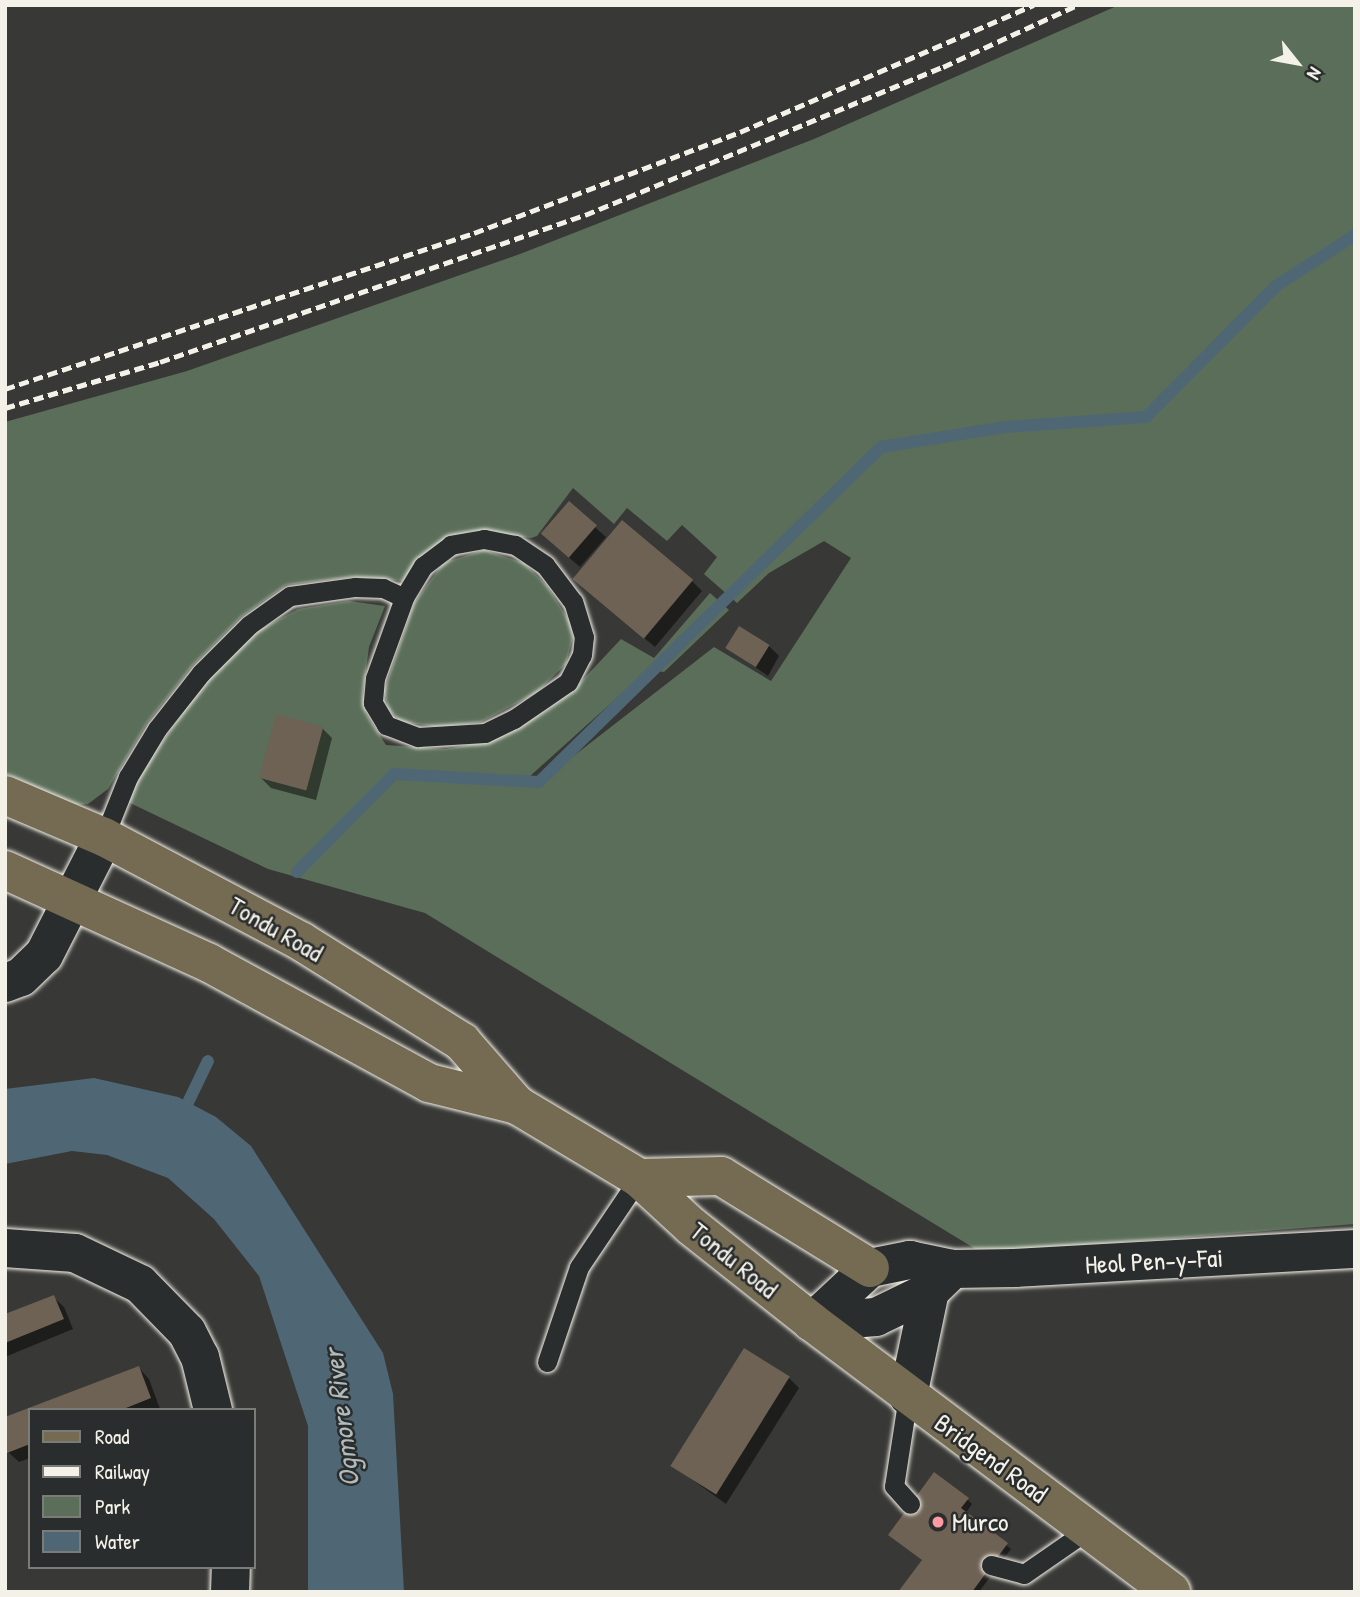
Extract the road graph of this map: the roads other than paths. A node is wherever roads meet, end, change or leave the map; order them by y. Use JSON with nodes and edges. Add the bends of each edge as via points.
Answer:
{"nodes":[{"id":1,"x":404,"y":598,"type":"junction"},
{"id":2,"x":5,"y":794,"type":"edge"},
{"id":3,"x":104,"y":837,"type":"junction"},
{"id":4,"x":5,"y":870,"type":"edge"},
{"id":5,"x":73,"y":898,"type":"junction"},
{"id":6,"x":5,"y":983,"type":"edge"},
{"id":7,"x":517,"y":1105,"type":"junction"},
{"id":8,"x":639,"y":1178,"type":"junction"},
{"id":9,"x":5,"y":1248,"type":"edge"},
{"id":10,"x":1355,"y":1249,"type":"edge"},
{"id":11,"x":870,"y":1268,"type":"junction"},
{"id":12,"x":941,"y":1280,"type":"junction"},
{"id":13,"x":812,"y":1322,"type":"junction"},
{"id":14,"x":547,"y":1362,"type":"dead end"},
{"id":15,"x":908,"y":1396,"type":"junction"},
{"id":16,"x":213,"y":1408,"type":"edge"},
{"id":17,"x":911,"y":1504,"type":"dead end"},
{"id":18,"x":1089,"y":1529,"type":"junction"},
{"id":19,"x":991,"y":1565,"type":"dead end"},
{"id":20,"x":231,"y":1569,"type":"edge"},
{"id":21,"x":230,"y":1592,"type":"edge"},
{"id":22,"x":1171,"y":1592,"type":"edge"}],
"edges":[{"from":1,"to":1,"type":"lane","via":[[423,566],[451,545],[484,539],[514,545],[545,565],[573,603],[584,636],[582,655],[568,682],[556,693],[485,733],[440,739],[396,732],[378,715],[373,690]]},
{"from":1,"to":3,"type":"lane","via":[[383,588],[355,587],[290,596],[249,625],[201,673],[157,729],[128,776]]},
{"from":2,"to":3,"type":"main road","name":"Tondu Road"},
{"from":3,"to":5,"type":"street"},
{"from":3,"to":7,"type":"main road","name":"Tondu Road","via":[[302,942],[463,1042]]},
{"from":4,"to":5,"type":"main road","name":"Tondu Road"},
{"from":5,"to":6,"type":"street","via":[[37,963]]},
{"from":5,"to":7,"type":"main road","name":"Tondu Road","via":[[209,963],[429,1083]]},
{"from":7,"to":8,"type":"main road","name":"Tondu Road"},
{"from":8,"to":11,"type":"main road","via":[[721,1176]]},
{"from":8,"to":13,"type":"main road","name":"Tondu Road","via":[[691,1226]]},
{"from":8,"to":14,"type":"lane","via":[[579,1267]]},
{"from":9,"to":16,"type":"street","via":[[75,1253],[140,1284],[187,1332],[200,1357]]},
{"from":10,"to":12,"type":"street","name":"Heol Pen-y-Fai"},
{"from":11,"to":12,"type":"street","name":"Heol Pen-y-Fai","via":[[910,1260]]},
{"from":11,"to":13,"type":"street"},
{"from":12,"to":13,"type":"street","name":"Heol Pen-y-Fai","via":[[876,1317]]},
{"from":12,"to":15,"type":"street"},
{"from":13,"to":15,"type":"main road","name":"Bridgend Road"},
{"from":15,"to":17,"type":"lane","via":[[894,1486]]},
{"from":15,"to":18,"type":"main road","name":"Bridgend Road"},
{"from":18,"to":19,"type":"lane","via":[[1024,1574]]},
{"from":18,"to":22,"type":"main road","name":"Bridgend Road"},
{"from":20,"to":21,"type":"street"}]}
